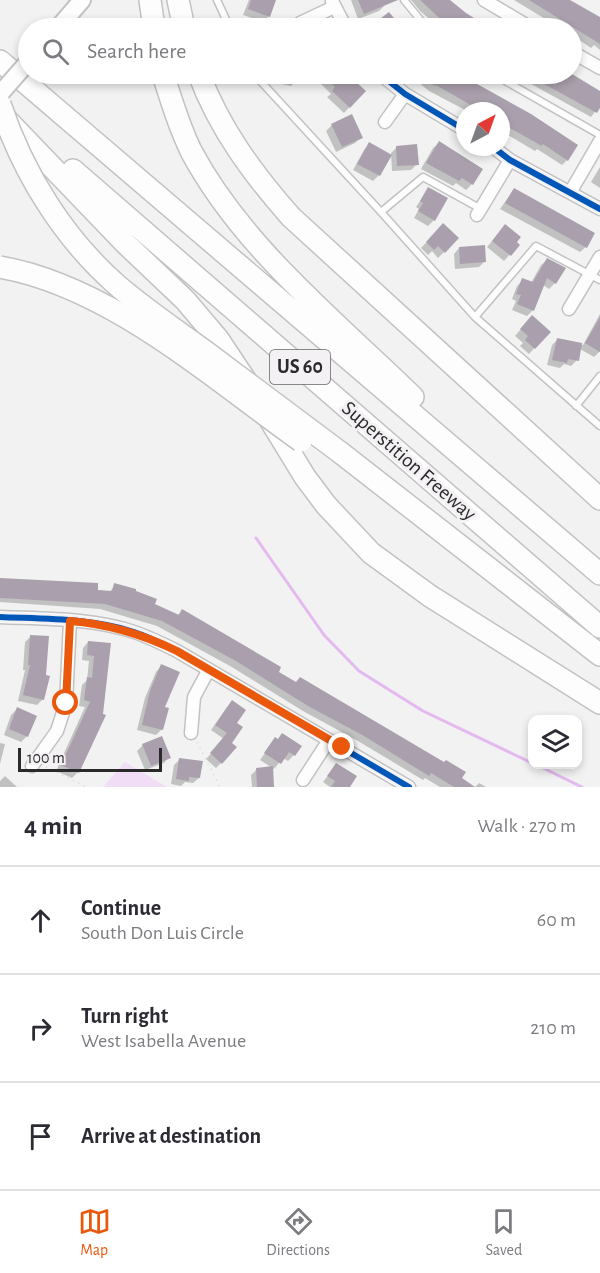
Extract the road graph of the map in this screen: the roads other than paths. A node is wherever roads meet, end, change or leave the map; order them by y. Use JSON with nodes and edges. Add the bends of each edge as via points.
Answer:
{"nodes":[{"id":1,"x":82,"y":0,"type":"edge"},
{"id":2,"x":150,"y":0,"type":"edge"},
{"id":3,"x":178,"y":0,"type":"edge"},
{"id":4,"x":217,"y":0,"type":"edge"},
{"id":5,"x":404,"y":0,"type":"edge"},
{"id":6,"x":484,"y":0,"type":"edge"},
{"id":7,"x":332,"y":3,"type":"edge"},
{"id":8,"x":67,"y":18,"type":"edge"},
{"id":9,"x":153,"y":18,"type":"edge"},
{"id":10,"x":182,"y":18,"type":"edge"},
{"id":11,"x":225,"y":18,"type":"edge"},
{"id":12,"x":308,"y":18,"type":"edge"},
{"id":13,"x":340,"y":18,"type":"edge"},
{"id":14,"x":419,"y":18,"type":"edge"},
{"id":15,"x":514,"y":18,"type":"edge"},
{"id":16,"x":582,"y":58,"type":"edge"},
{"id":17,"x":0,"y":62,"type":"edge"},
{"id":18,"x":600,"y":68,"type":"edge"},
{"id":19,"x":18,"y":73,"type":"edge"},
{"id":20,"x":18,"y":77,"type":"edge"},
{"id":21,"x":26,"y":84,"type":"edge"},
{"id":22,"x":166,"y":84,"type":"edge"},
{"id":23,"x":203,"y":84,"type":"edge"},
{"id":24,"x":263,"y":84,"type":"edge"},
{"id":25,"x":392,"y":84,"type":"edge"},
{"id":26,"x":511,"y":84,"type":"edge"},
{"id":27,"x":0,"y":94,"type":"edge"},
{"id":28,"x":405,"y":94,"type":"junction"},
{"id":29,"x":0,"y":105,"type":"edge"},
{"id":30,"x":0,"y":112,"type":"edge"},
{"id":31,"x":385,"y":122,"type":"dead end"},
{"id":32,"x":456,"y":125,"type":"edge"},
{"id":33,"x":600,"y":135,"type":"edge"},
{"id":34,"x":600,"y":141,"type":"edge"},
{"id":35,"x":505,"y":156,"type":"edge"},
{"id":36,"x":510,"y":160,"type":"junction"},
{"id":37,"x":571,"y":191,"type":"junction"},
{"id":38,"x":600,"y":209,"type":"edge"},
{"id":39,"x":381,"y":212,"type":"junction"},
{"id":40,"x":479,"y":212,"type":"joint"},
{"id":41,"x":600,"y":257,"type":"edge"},
{"id":42,"x":0,"y":267,"type":"edge"},
{"id":43,"x":595,"y":277,"type":"edge"},
{"id":44,"x":569,"y":309,"type":"dead end"},
{"id":45,"x":475,"y":317,"type":"junction"},
{"id":46,"x":600,"y":376,"type":"edge"},
{"id":47,"x":576,"y":406,"type":"junction"},
{"id":48,"x":600,"y":426,"type":"edge"},
{"id":49,"x":337,"y":459,"type":"junction"},
{"id":50,"x":600,"y":499,"type":"edge"},
{"id":51,"x":598,"y":573,"type":"edge"},
{"id":52,"x":0,"y":617,"type":"edge"},
{"id":53,"x":70,"y":621,"type":"junction"},
{"id":54,"x":600,"y":627,"type":"edge"},
{"id":55,"x":597,"y":652,"type":"edge"},
{"id":56,"x":208,"y":671,"type":"junction"},
{"id":57,"x":600,"y":703,"type":"edge"},
{"id":58,"x":191,"y":733,"type":"road end"},
{"id":59,"x":329,"y":740,"type":"junction"},
{"id":60,"x":34,"y":764,"type":"road end"},
{"id":61,"x":303,"y":780,"type":"dead end"},
{"id":62,"x":409,"y":787,"type":"edge"}],
"edges":[{"from":1,"to":8,"type":"main road"},
{"from":2,"to":9,"type":"highway"},
{"from":3,"to":10,"type":"highway"},
{"from":4,"to":11,"type":"lane"},
{"from":5,"to":14,"type":"lane"},
{"from":6,"to":15,"type":"street"},
{"from":7,"to":12,"type":"street"},
{"from":7,"to":13,"type":"street"},
{"from":16,"to":18,"type":"street"},
{"from":17,"to":20,"type":"highway","name":"Superstition Freeway","number":"US 60"},
{"from":19,"to":27,"type":"main road","bridge":true},
{"from":21,"to":51,"type":"highway","name":"Superstition Freeway","number":"US 60"},
{"from":22,"to":51,"type":"highway","via":[[191,150],[216,193],[250,238],[416,401],[533,505]]},
{"from":23,"to":50,"type":"highway","via":[[221,124],[291,217]]},
{"from":24,"to":39,"type":"lane"},
{"from":25,"to":28,"type":"street"},
{"from":26,"to":33,"type":"lane"},
{"from":28,"to":31,"type":"street"},
{"from":28,"to":32,"type":"street"},
{"from":29,"to":49,"type":"highway","bridge":true,"via":[[39,190],[101,270]]},
{"from":29,"to":54,"type":"highway","name":"Superstition Freeway","number":"US 60"},
{"from":30,"to":57,"type":"highway","via":[[200,318],[243,374],[305,477],[358,541],[429,596]]},
{"from":34,"to":37,"type":"street"},
{"from":35,"to":36,"type":"street"},
{"from":36,"to":37,"type":"street"},
{"from":36,"to":40,"type":"street"},
{"from":37,"to":38,"type":"street"},
{"from":39,"to":40,"type":"lane","via":[[423,177]]},
{"from":39,"to":45,"type":"lane"},
{"from":41,"to":43,"type":"street"},
{"from":42,"to":49,"type":"highway","bridge":true,"via":[[63,286],[122,315]]},
{"from":43,"to":44,"type":"street"},
{"from":43,"to":45,"type":"lane","via":[[536,246]]},
{"from":45,"to":47,"type":"lane"},
{"from":46,"to":47,"type":"lane"},
{"from":47,"to":48,"type":"lane"},
{"from":49,"to":55,"type":"highway"},
{"from":52,"to":53,"type":"street"},
{"from":53,"to":56,"type":"street","via":[[133,632],[177,651]]},
{"from":53,"to":60,"type":"street","via":[[66,703],[57,731]]},
{"from":56,"to":58,"type":"street","via":[[194,698]]},
{"from":56,"to":59,"type":"street"},
{"from":59,"to":61,"type":"street"},
{"from":59,"to":62,"type":"street"}]}
